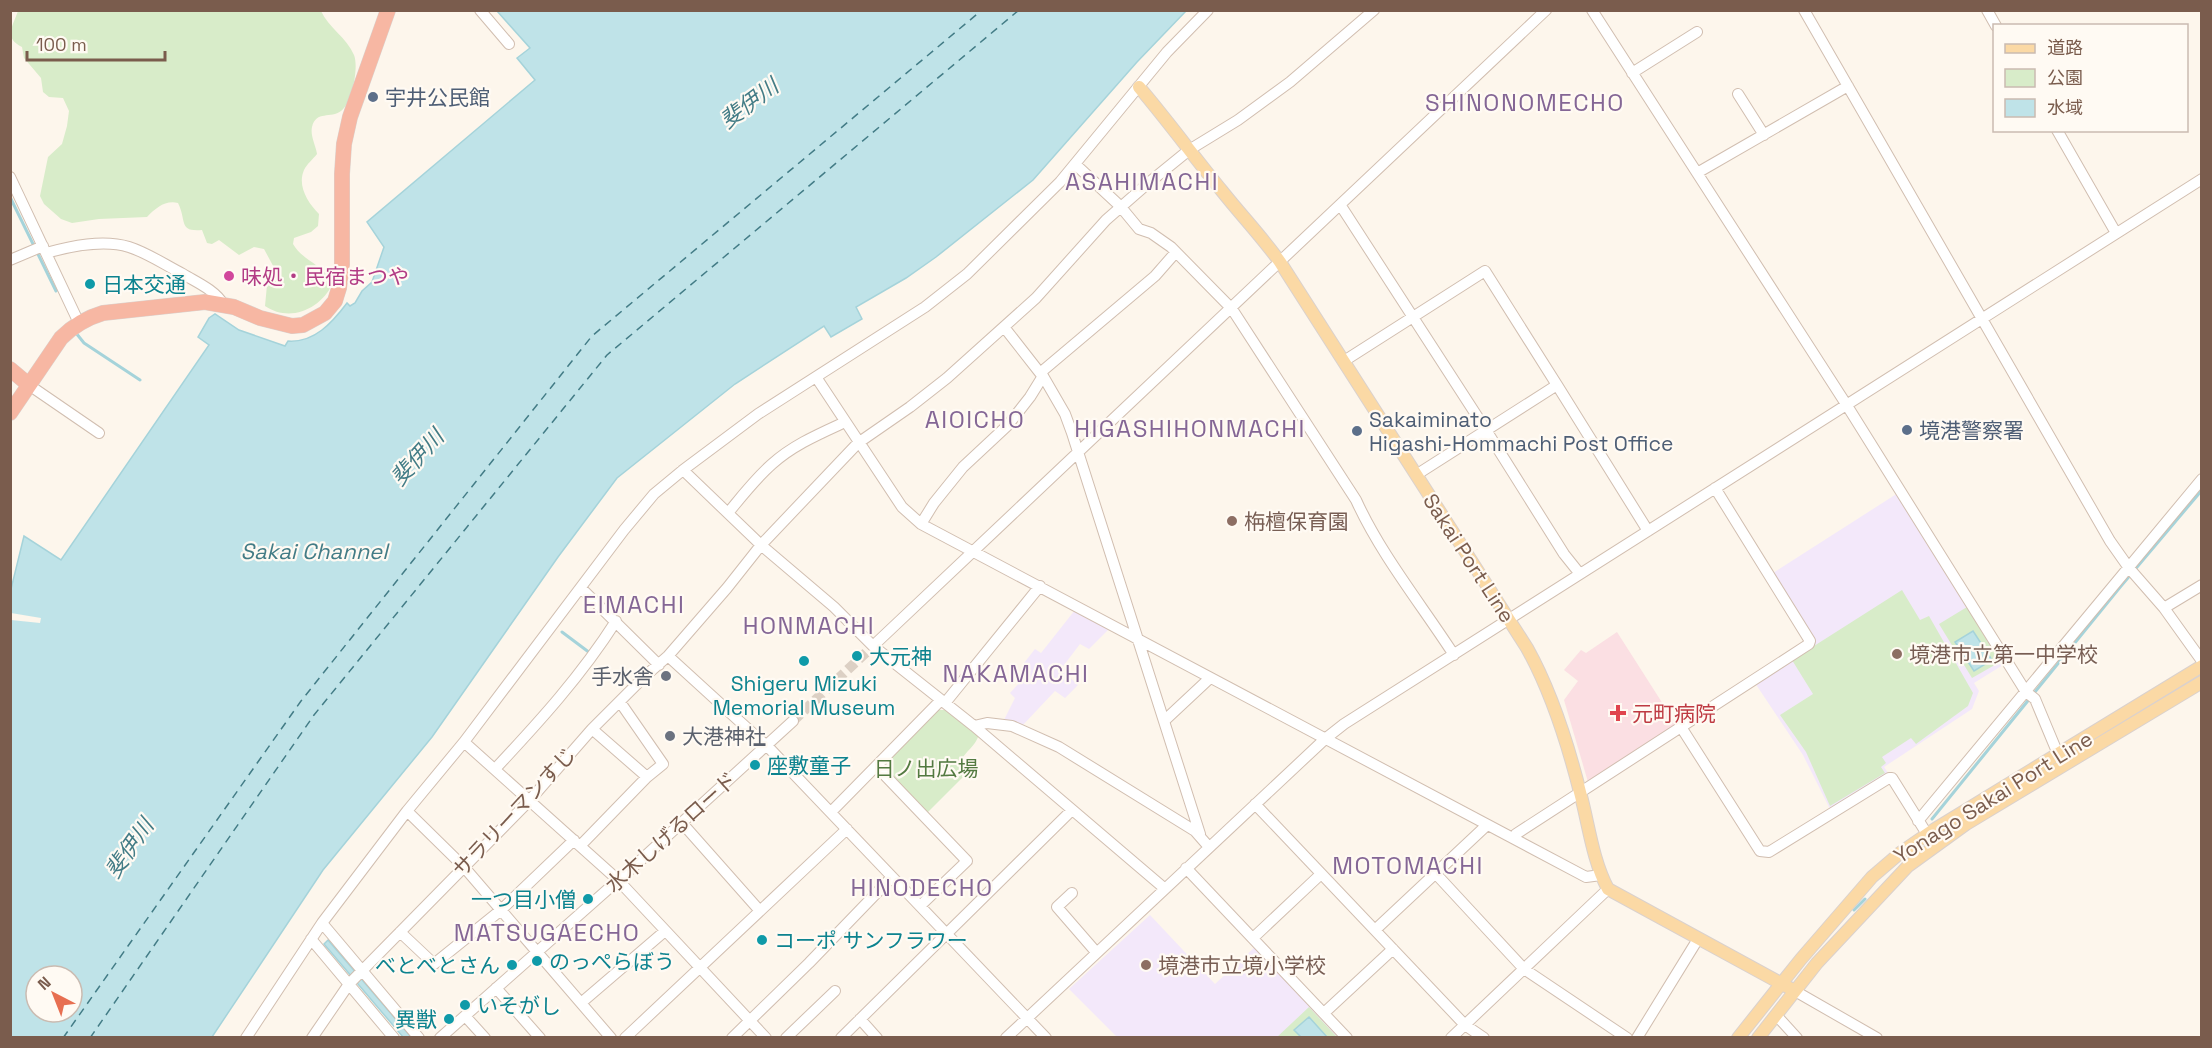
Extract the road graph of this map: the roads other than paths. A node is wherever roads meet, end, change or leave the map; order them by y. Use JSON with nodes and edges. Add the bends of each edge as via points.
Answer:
{"nodes":[{"id":1,"x":388,"y":10,"type":"edge"},
{"id":2,"x":480,"y":10,"type":"edge"},
{"id":3,"x":1208,"y":10,"type":"edge"},
{"id":4,"x":1374,"y":10,"type":"edge"},
{"id":5,"x":1546,"y":10,"type":"edge"},
{"id":6,"x":1592,"y":10,"type":"edge"},
{"id":7,"x":1804,"y":10,"type":"edge"},
{"id":8,"x":1987,"y":10,"type":"edge"},
{"id":9,"x":1995,"y":24,"type":"edge"},
{"id":10,"x":1697,"y":32,"type":"dead end"},
{"id":11,"x":509,"y":44,"type":"dead end"},
{"id":12,"x":1632,"y":73,"type":"junction"},
{"id":13,"x":1848,"y":86,"type":"junction"},
{"id":14,"x":1139,"y":87,"type":"junction"},
{"id":15,"x":1738,"y":94,"type":"dead end"},
{"id":16,"x":2058,"y":132,"type":"edge"},
{"id":17,"x":1764,"y":135,"type":"junction"},
{"id":18,"x":1190,"y":150,"type":"junction"},
{"id":19,"x":1075,"y":164,"type":"junction"},
{"id":20,"x":1697,"y":173,"type":"junction"},
{"id":21,"x":10,"y":177,"type":"edge"},
{"id":22,"x":2202,"y":179,"type":"edge"},
{"id":23,"x":1120,"y":206,"type":"junction"},
{"id":24,"x":1341,"y":206,"type":"junction"},
{"id":25,"x":2116,"y":233,"type":"junction"},
{"id":26,"x":40,"y":249,"type":"junction"},
{"id":27,"x":1176,"y":252,"type":"junction"},
{"id":28,"x":10,"y":260,"type":"edge"},
{"id":29,"x":1280,"y":262,"type":"junction"},
{"id":30,"x":223,"y":304,"type":"junction"},
{"id":31,"x":1232,"y":309,"type":"junction"},
{"id":32,"x":1413,"y":316,"type":"junction"},
{"id":33,"x":1982,"y":319,"type":"junction"},
{"id":34,"x":79,"y":322,"type":"junction"},
{"id":35,"x":1004,"y":327,"type":"junction"},
{"id":36,"x":1344,"y":361,"type":"junction"},
{"id":37,"x":10,"y":369,"type":"edge"},
{"id":38,"x":1041,"y":374,"type":"junction"},
{"id":39,"x":816,"y":377,"type":"junction"},
{"id":40,"x":29,"y":385,"type":"junction"},
{"id":41,"x":1557,"y":385,"type":"junction"},
{"id":42,"x":1846,"y":404,"type":"junction"},
{"id":43,"x":10,"y":413,"type":"edge"},
{"id":44,"x":845,"y":422,"type":"junction"},
{"id":45,"x":1486,"y":430,"type":"junction"},
{"id":46,"x":99,"y":434,"type":"dead end"},
{"id":47,"x":858,"y":442,"type":"junction"},
{"id":48,"x":1078,"y":452,"type":"junction"},
{"id":49,"x":683,"y":470,"type":"junction"},
{"id":50,"x":1416,"y":475,"type":"junction"},
{"id":51,"x":2202,"y":479,"type":"edge"},
{"id":52,"x":1715,"y":488,"type":"junction"},
{"id":53,"x":728,"y":513,"type":"junction"},
{"id":54,"x":921,"y":525,"type":"junction"},
{"id":55,"x":1648,"y":531,"type":"junction"},
{"id":56,"x":761,"y":544,"type":"junction"},
{"id":57,"x":973,"y":552,"type":"junction"},
{"id":58,"x":2129,"y":568,"type":"junction"},
{"id":59,"x":1580,"y":574,"type":"junction"},
{"id":60,"x":2202,"y":585,"type":"edge"},
{"id":61,"x":1040,"y":586,"type":"junction"},
{"id":62,"x":581,"y":588,"type":"junction"},
{"id":63,"x":2164,"y":608,"type":"junction"},
{"id":64,"x":1509,"y":620,"type":"junction"},
{"id":65,"x":616,"y":621,"type":"junction"},
{"id":66,"x":1139,"y":640,"type":"junction"},
{"id":67,"x":873,"y":646,"type":"junction"},
{"id":68,"x":1454,"y":655,"type":"junction"},
{"id":69,"x":668,"y":656,"type":"junction"},
{"id":70,"x":2202,"y":661,"type":"edge"},
{"id":71,"x":659,"y":665,"type":"junction"},
{"id":72,"x":2202,"y":666,"type":"edge"},
{"id":73,"x":1210,"y":678,"type":"junction"},
{"id":74,"x":2202,"y":682,"type":"edge"},
{"id":75,"x":2026,"y":692,"type":"junction"},
{"id":76,"x":943,"y":701,"type":"junction"},
{"id":77,"x":620,"y":702,"type":"junction"},
{"id":78,"x":793,"y":721,"type":"tunnel mouth"},
{"id":79,"x":1164,"y":721,"type":"junction"},
{"id":80,"x":974,"y":726,"type":"junction"},
{"id":81,"x":1681,"y":727,"type":"junction"},
{"id":82,"x":592,"y":729,"type":"junction"},
{"id":83,"x":1325,"y":739,"type":"junction"},
{"id":84,"x":464,"y":742,"type":"junction"},
{"id":85,"x":766,"y":746,"type":"junction"},
{"id":86,"x":2061,"y":760,"type":"junction"},
{"id":87,"x":876,"y":766,"type":"junction"},
{"id":88,"x":495,"y":769,"type":"junction"},
{"id":89,"x":647,"y":777,"type":"junction"},
{"id":90,"x":1580,"y":792,"type":"junction"},
{"id":91,"x":530,"y":800,"type":"junction"},
{"id":92,"x":1255,"y":804,"type":"junction"},
{"id":93,"x":1072,"y":810,"type":"junction"},
{"id":94,"x":407,"y":811,"type":"junction"},
{"id":95,"x":831,"y":812,"type":"junction"},
{"id":96,"x":1918,"y":821,"type":"junction"},
{"id":97,"x":682,"y":823,"type":"junction"},
{"id":98,"x":1486,"y":825,"type":"junction"},
{"id":99,"x":847,"y":829,"type":"junction"},
{"id":100,"x":1200,"y":834,"type":"junction"},
{"id":101,"x":1927,"y":834,"type":"junction"},
{"id":102,"x":1514,"y":838,"type":"junction"},
{"id":103,"x":577,"y":843,"type":"junction"},
{"id":104,"x":1209,"y":847,"type":"junction"},
{"id":105,"x":464,"y":867,"type":"junction"},
{"id":106,"x":1186,"y":868,"type":"junction"},
{"id":107,"x":1321,"y":874,"type":"junction"},
{"id":108,"x":1436,"y":874,"type":"junction"},
{"id":109,"x":1601,"y":875,"type":"junction"},
{"id":110,"x":892,"y":877,"type":"junction"},
{"id":111,"x":618,"y":880,"type":"junction"},
{"id":112,"x":1164,"y":888,"type":"junction"},
{"id":113,"x":1608,"y":889,"type":"junction"},
{"id":114,"x":1072,"y":893,"type":"dead end"},
{"id":115,"x":920,"y":906,"type":"junction"},
{"id":116,"x":501,"y":910,"type":"junction"},
{"id":117,"x":760,"y":911,"type":"junction"},
{"id":118,"x":322,"y":923,"type":"junction"},
{"id":119,"x":1375,"y":930,"type":"junction"},
{"id":120,"x":665,"y":931,"type":"junction"},
{"id":121,"x":400,"y":932,"type":"junction"},
{"id":122,"x":947,"y":934,"type":"junction"},
{"id":123,"x":1253,"y":938,"type":"junction"},
{"id":124,"x":311,"y":939,"type":"junction"},
{"id":125,"x":1698,"y":939,"type":"junction"},
{"id":126,"x":1393,"y":949,"type":"junction"},
{"id":127,"x":537,"y":951,"type":"junction"},
{"id":128,"x":1096,"y":952,"type":"junction"},
{"id":129,"x":699,"y":968,"type":"junction"},
{"id":130,"x":1524,"y":969,"type":"junction"},
{"id":131,"x":362,"y":970,"type":"junction"},
{"id":132,"x":1781,"y":983,"type":"junction"},
{"id":133,"x":349,"y":984,"type":"junction"},
{"id":134,"x":496,"y":988,"type":"junction"},
{"id":135,"x":835,"y":991,"type":"dead end"},
{"id":136,"x":1795,"y":991,"type":"junction"},
{"id":137,"x":581,"y":1003,"type":"junction"},
{"id":138,"x":1324,"y":1013,"type":"junction"},
{"id":139,"x":1776,"y":1015,"type":"junction"},
{"id":140,"x":465,"y":1016,"type":"junction"},
{"id":141,"x":1026,"y":1018,"type":"junction"},
{"id":142,"x":860,"y":1019,"type":"junction"},
{"id":143,"x":750,"y":1021,"type":"junction"},
{"id":144,"x":1465,"y":1025,"type":"junction"},
{"id":145,"x":246,"y":1038,"type":"edge"},
{"id":146,"x":312,"y":1038,"type":"edge"},
{"id":147,"x":394,"y":1038,"type":"edge"},
{"id":148,"x":419,"y":1038,"type":"edge"},
{"id":149,"x":440,"y":1038,"type":"edge"},
{"id":150,"x":485,"y":1038,"type":"edge"},
{"id":151,"x":540,"y":1038,"type":"edge"},
{"id":152,"x":611,"y":1038,"type":"edge"},
{"id":153,"x":625,"y":1038,"type":"edge"},
{"id":154,"x":732,"y":1038,"type":"edge"},
{"id":155,"x":766,"y":1038,"type":"edge"},
{"id":156,"x":786,"y":1038,"type":"edge"},
{"id":157,"x":841,"y":1038,"type":"edge"},
{"id":158,"x":877,"y":1038,"type":"edge"},
{"id":159,"x":1006,"y":1038,"type":"edge"},
{"id":160,"x":1046,"y":1038,"type":"edge"},
{"id":161,"x":1347,"y":1038,"type":"edge"},
{"id":162,"x":1451,"y":1038,"type":"edge"},
{"id":163,"x":1484,"y":1038,"type":"edge"},
{"id":164,"x":1627,"y":1038,"type":"edge"},
{"id":165,"x":1637,"y":1038,"type":"edge"},
{"id":166,"x":1738,"y":1038,"type":"edge"},
{"id":167,"x":1758,"y":1038,"type":"edge"},
{"id":168,"x":1797,"y":1038,"type":"edge"},
{"id":169,"x":1876,"y":1038,"type":"edge"}],
"edges":[{"from":1,"to":30,"type":"highway","via":[[344,144],[342,264],[335,300],[325,313],[303,326]]},
{"from":2,"to":11,"type":"street"},
{"from":3,"to":14,"type":"street"},
{"from":4,"to":18,"type":"street","name":"サラリーマンすじ","via":[[1290,82]]},
{"from":5,"to":24,"type":"street"},
{"from":6,"to":12,"type":"street"},
{"from":7,"to":13,"type":"street"},
{"from":8,"to":9,"type":"street"},
{"from":10,"to":12,"type":"street"},
{"from":12,"to":20,"type":"street"},
{"from":13,"to":17,"type":"street"},
{"from":13,"to":33,"type":"street"},
{"from":14,"to":18,"type":"main road","name":"Sakai Port Line"},
{"from":14,"to":19,"type":"street"},
{"from":15,"to":17,"type":"street"},
{"from":16,"to":25,"type":"street"},
{"from":17,"to":20,"type":"street"},
{"from":18,"to":23,"type":"street","name":"サラリーマンすじ"},
{"from":18,"to":29,"type":"main road","name":"Sakai Port Line"},
{"from":19,"to":23,"type":"street"},
{"from":19,"to":39,"type":"street","via":[[993,249],[939,296]]},
{"from":20,"to":42,"type":"street"},
{"from":21,"to":26,"type":"street"},
{"from":22,"to":25,"type":"street"},
{"from":23,"to":27,"type":"street","via":[[1139,229]]},
{"from":23,"to":35,"type":"street","name":"サラリーマンすじ","via":[[1036,298]]},
{"from":24,"to":29,"type":"street"},
{"from":24,"to":32,"type":"street"},
{"from":25,"to":33,"type":"street"},
{"from":26,"to":28,"type":"street"},
{"from":26,"to":30,"type":"street","via":[[128,246],[196,282]]},
{"from":26,"to":34,"type":"street"},
{"from":27,"to":31,"type":"street"},
{"from":27,"to":38,"type":"street","via":[[1155,276]]},
{"from":29,"to":31,"type":"street"},
{"from":29,"to":36,"type":"main road","name":"Sakai Port Line"},
{"from":30,"to":34,"type":"highway","via":[[196,303],[103,313]]},
{"from":31,"to":48,"type":"street"},
{"from":31,"to":68,"type":"street"},
{"from":32,"to":36,"type":"street"},
{"from":32,"to":41,"type":"street","via":[[1485,271]]},
{"from":32,"to":45,"type":"street"},
{"from":33,"to":42,"type":"street"},
{"from":33,"to":58,"type":"street"},
{"from":34,"to":40,"type":"highway","via":[[61,338]]},
{"from":35,"to":38,"type":"street"},
{"from":35,"to":47,"type":"street","name":"サラリーマンすじ","via":[[947,378]]},
{"from":36,"to":50,"type":"main road","name":"Sakai Port Line"},
{"from":37,"to":40,"type":"highway"},
{"from":38,"to":48,"type":"street","via":[[1065,414]]},
{"from":38,"to":54,"type":"street","via":[[1030,397],[1008,425],[963,467]]},
{"from":39,"to":44,"type":"street"},
{"from":39,"to":49,"type":"street"},
{"from":40,"to":43,"type":"highway"},
{"from":40,"to":46,"type":"street"},
{"from":41,"to":45,"type":"street"},
{"from":41,"to":55,"type":"street"},
{"from":42,"to":52,"type":"street"},
{"from":42,"to":75,"type":"street"},
{"from":44,"to":47,"type":"street"},
{"from":44,"to":53,"type":"street","via":[[783,455],[756,479]]},
{"from":45,"to":50,"type":"street"},
{"from":45,"to":59,"type":"street","via":[[1564,555]]},
{"from":47,"to":54,"type":"street","via":[[902,507]]},
{"from":47,"to":56,"type":"street","name":"サラリーマンすじ"},
{"from":48,"to":57,"type":"street"},
{"from":48,"to":66,"type":"street"},
{"from":49,"to":53,"type":"street"},
{"from":49,"to":62,"type":"street","via":[[654,494]]},
{"from":50,"to":64,"type":"main road","name":"Sakai Port Line"},
{"from":51,"to":58,"type":"street"},
{"from":52,"to":55,"type":"street"},
{"from":52,"to":81,"type":"street","via":[[1810,641]]},
{"from":53,"to":56,"type":"street"},
{"from":54,"to":57,"type":"street"},
{"from":55,"to":59,"type":"street"},
{"from":56,"to":67,"type":"street"},
{"from":56,"to":69,"type":"street","name":"サラリーマンすじ"},
{"from":57,"to":61,"type":"street"},
{"from":57,"to":67,"type":"street"},
{"from":58,"to":63,"type":"street"},
{"from":58,"to":75,"type":"street"},
{"from":59,"to":64,"type":"street"},
{"from":60,"to":63,"type":"street"},
{"from":61,"to":66,"type":"street"},
{"from":61,"to":76,"type":"street"},
{"from":62,"to":65,"type":"street"},
{"from":62,"to":84,"type":"street"},
{"from":63,"to":70,"type":"street"},
{"from":64,"to":68,"type":"street"},
{"from":64,"to":90,"type":"main road","name":"Sakai Port Line","via":[[1540,671]]},
{"from":65,"to":71,"type":"street"},
{"from":65,"to":88,"type":"street","via":[[571,684]]},
{"from":66,"to":73,"type":"street"},
{"from":66,"to":79,"type":"street"},
{"from":67,"to":76,"type":"street"},
{"from":68,"to":83,"type":"street"},
{"from":69,"to":71,"type":"street","name":"サラリーマンすじ"},
{"from":69,"to":85,"type":"street"},
{"from":71,"to":77,"type":"street","name":"サラリーマンすじ"},
{"from":72,"to":86,"type":"main road","name":"Yonago Sakai Port Line"},
{"from":73,"to":79,"type":"street"},
{"from":73,"to":83,"type":"street"},
{"from":74,"to":86,"type":"main road","name":"Yonago Sakai Port Line"},
{"from":75,"to":86,"type":"street","via":[[2035,699]]},
{"from":75,"to":96,"type":"street"},
{"from":76,"to":80,"type":"street"},
{"from":76,"to":87,"type":"street"},
{"from":77,"to":82,"type":"street","name":"サラリーマンすじ"},
{"from":77,"to":89,"type":"street","via":[[663,764]]},
{"from":78,"to":85,"type":"street","name":"水木しげるロード"},
{"from":79,"to":100,"type":"street"},
{"from":80,"to":93,"type":"street"},
{"from":80,"to":100,"type":"street","via":[[1012,726],[1059,747]]},
{"from":81,"to":90,"type":"street"},
{"from":81,"to":96,"type":"street","via":[[1760,851],[1769,852],[1888,778],[1892,778]]},
{"from":82,"to":89,"type":"street"},
{"from":82,"to":91,"type":"street","name":"サラリーマンすじ"},
{"from":83,"to":92,"type":"street"},
{"from":83,"to":98,"type":"street"},
{"from":84,"to":88,"type":"street"},
{"from":84,"to":94,"type":"street"},
{"from":85,"to":95,"type":"street"},
{"from":85,"to":97,"type":"street","name":"水木しげるロード"},
{"from":86,"to":101,"type":"main road","name":"Yonago Sakai Port Line"},
{"from":86,"to":136,"type":"main road","name":"Yonago Sakai Port Line","via":[[1908,866]]},
{"from":87,"to":95,"type":"street"},
{"from":87,"to":115,"type":"street","via":[[968,861]]},
{"from":88,"to":91,"type":"street"},
{"from":89,"to":103,"type":"street"},
{"from":90,"to":102,"type":"street"},
{"from":90,"to":109,"type":"main road","name":"Sakai Port Line"},
{"from":91,"to":103,"type":"street"},
{"from":91,"to":105,"type":"street","name":"サラリーマンすじ"},
{"from":92,"to":104,"type":"street"},
{"from":92,"to":107,"type":"street"},
{"from":93,"to":112,"type":"street"},
{"from":93,"to":122,"type":"street"},
{"from":94,"to":105,"type":"street"},
{"from":94,"to":118,"type":"street"},
{"from":95,"to":99,"type":"street"},
{"from":96,"to":101,"type":"street"},
{"from":97,"to":111,"type":"street","name":"水木しげるロード"},
{"from":97,"to":117,"type":"street"},
{"from":98,"to":102,"type":"street"},
{"from":98,"to":108,"type":"street"},
{"from":99,"to":110,"type":"street"},
{"from":99,"to":117,"type":"street"},
{"from":100,"to":104,"type":"street"},
{"from":101,"to":132,"type":"main road","name":"Yonago Sakai Port Line","via":[[1872,877]]},
{"from":102,"to":109,"type":"street","via":[[1586,877]]},
{"from":103,"to":111,"type":"street"},
{"from":103,"to":116,"type":"street"},
{"from":104,"to":106,"type":"street"},
{"from":105,"to":116,"type":"street"},
{"from":105,"to":121,"type":"street","name":"サラリーマンすじ"},
{"from":106,"to":112,"type":"street"},
{"from":106,"to":123,"type":"street"},
{"from":107,"to":119,"type":"street"},
{"from":107,"to":123,"type":"street"},
{"from":108,"to":119,"type":"street"},
{"from":108,"to":130,"type":"street"},
{"from":109,"to":113,"type":"main road","name":"Sakai Port Line"},
{"from":110,"to":115,"type":"street"},
{"from":110,"to":143,"type":"street"},
{"from":111,"to":120,"type":"street"},
{"from":111,"to":127,"type":"street","name":"水木しげるロード"},
{"from":112,"to":128,"type":"street"},
{"from":113,"to":125,"type":"main road"},
{"from":113,"to":130,"type":"street"},
{"from":114,"to":128,"type":"street","via":[[1057,907]]},
{"from":115,"to":122,"type":"street"},
{"from":116,"to":121,"type":"street","via":[[434,964]]},
{"from":116,"to":127,"type":"street"},
{"from":117,"to":129,"type":"street"},
{"from":118,"to":124,"type":"street"},
{"from":118,"to":131,"type":"street"},
{"from":119,"to":126,"type":"street"},
{"from":120,"to":129,"type":"street"},
{"from":120,"to":137,"type":"street"},
{"from":121,"to":131,"type":"street","name":"サラリーマンすじ"},
{"from":122,"to":141,"type":"street"},
{"from":122,"to":142,"type":"street"},
{"from":123,"to":138,"type":"street"},
{"from":124,"to":133,"type":"street"},
{"from":124,"to":145,"type":"street"},
{"from":125,"to":132,"type":"main road"},
{"from":125,"to":165,"type":"street"},
{"from":126,"to":138,"type":"street"},
{"from":126,"to":144,"type":"street"},
{"from":127,"to":134,"type":"street","name":"水木しげるロード"},
{"from":127,"to":137,"type":"street"},
{"from":128,"to":141,"type":"street"},
{"from":129,"to":143,"type":"street"},
{"from":129,"to":153,"type":"street"},
{"from":130,"to":144,"type":"street"},
{"from":130,"to":164,"type":"street"},
{"from":131,"to":133,"type":"street","name":"サラリーマンすじ"},
{"from":131,"to":148,"type":"street"},
{"from":132,"to":136,"type":"main road"},
{"from":132,"to":166,"type":"main road","name":"Yonago Sakai Port Line"},
{"from":133,"to":146,"type":"street","name":"サラリーマンすじ"},
{"from":133,"to":147,"type":"street"},
{"from":134,"to":140,"type":"street","name":"水木しげるロード"},
{"from":134,"to":151,"type":"street"},
{"from":135,"to":156,"type":"street"},
{"from":136,"to":139,"type":"main road","name":"Yonago Sakai Port Line"},
{"from":136,"to":169,"type":"street"},
{"from":137,"to":152,"type":"street"},
{"from":138,"to":161,"type":"street"},
{"from":139,"to":167,"type":"main road","name":"Yonago Sakai Port Line"},
{"from":139,"to":168,"type":"street"},
{"from":140,"to":149,"type":"street","name":"水木しげるロード"},
{"from":140,"to":150,"type":"street"},
{"from":141,"to":159,"type":"street"},
{"from":141,"to":160,"type":"street"},
{"from":142,"to":157,"type":"street"},
{"from":142,"to":158,"type":"street"},
{"from":143,"to":154,"type":"street"},
{"from":143,"to":155,"type":"street"},
{"from":144,"to":162,"type":"street"},
{"from":144,"to":163,"type":"street"}]}
